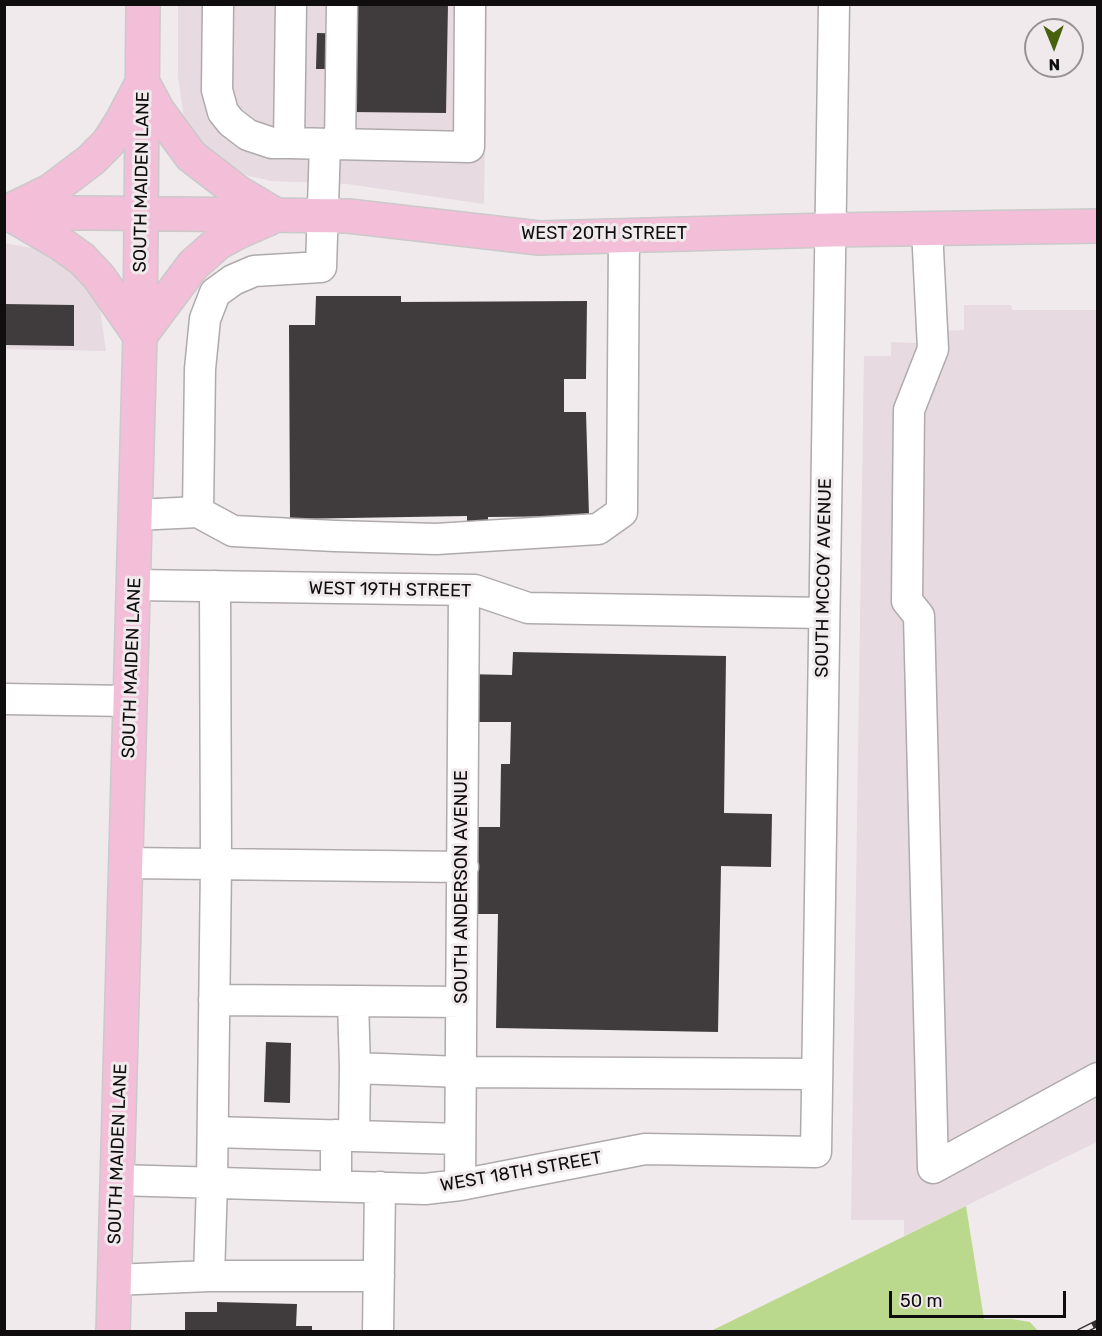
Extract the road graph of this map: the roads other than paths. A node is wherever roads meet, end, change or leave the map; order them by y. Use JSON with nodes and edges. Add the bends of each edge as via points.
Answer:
{"nodes":[{"id":1,"x":143,"y":4,"type":"edge"},
{"id":2,"x":218,"y":4,"type":"edge"},
{"id":3,"x":291,"y":4,"type":"edge"},
{"id":4,"x":342,"y":4,"type":"edge"},
{"id":5,"x":470,"y":4,"type":"edge"},
{"id":6,"x":834,"y":4,"type":"edge"},
{"id":7,"x":143,"y":81,"type":"junction"},
{"id":8,"x":289,"y":143,"type":"junction"},
{"id":9,"x":332,"y":144,"type":"junction"},
{"id":10,"x":5,"y":212,"type":"edge"},
{"id":11,"x":141,"y":215,"type":"junction"},
{"id":12,"x":278,"y":216,"type":"junction"},
{"id":13,"x":324,"y":216,"type":"junction"},
{"id":14,"x":1098,"y":226,"type":"edge"},
{"id":15,"x":927,"y":229,"type":"junction"},
{"id":16,"x":830,"y":230,"type":"junction"},
{"id":17,"x":624,"y":236,"type":"junction"},
{"id":18,"x":140,"y":336,"type":"junction"},
{"id":19,"x":198,"y":512,"type":"junction"},
{"id":20,"x":136,"y":515,"type":"junction"},
{"id":21,"x":134,"y":585,"type":"junction"},
{"id":22,"x":215,"y":586,"type":"junction"},
{"id":23,"x":464,"y":590,"type":"junction"},
{"id":24,"x":824,"y":613,"type":"junction"},
{"id":25,"x":4,"y":699,"type":"edge"},
{"id":26,"x":130,"y":701,"type":"junction"},
{"id":27,"x":126,"y":863,"type":"junction"},
{"id":28,"x":216,"y":864,"type":"junction"},
{"id":29,"x":463,"y":867,"type":"junction"},
{"id":30,"x":214,"y":1000,"type":"junction"},
{"id":31,"x":353,"y":1001,"type":"junction"},
{"id":32,"x":461,"y":1002,"type":"junction"},
{"id":33,"x":355,"y":1068,"type":"junction"},
{"id":34,"x":461,"y":1072,"type":"junction"},
{"id":35,"x":817,"y":1074,"type":"junction"},
{"id":36,"x":1098,"y":1078,"type":"edge"},
{"id":37,"x":213,"y":1132,"type":"junction"},
{"id":38,"x":345,"y":1135,"type":"junction"},
{"id":39,"x":460,"y":1139,"type":"junction"},
{"id":40,"x":816,"y":1152,"type":"joint"},
{"id":41,"x":117,"y":1180,"type":"junction"},
{"id":42,"x":212,"y":1182,"type":"junction"},
{"id":43,"x":460,"y":1185,"type":"junction"},
{"id":44,"x":336,"y":1186,"type":"junction"},
{"id":45,"x":380,"y":1187,"type":"junction"},
{"id":46,"x":209,"y":1276,"type":"junction"},
{"id":47,"x":379,"y":1276,"type":"junction"},
{"id":48,"x":114,"y":1280,"type":"junction"},
{"id":49,"x":113,"y":1332,"type":"edge"},
{"id":50,"x":378,"y":1332,"type":"edge"}],
"edges":[{"from":1,"to":7,"type":"main road","name":"SOUTH MAIDEN LANE"},
{"from":2,"to":8,"type":"street","via":[[219,103],[231,122],[248,135],[272,143]]},
{"from":3,"to":8,"type":"street"},
{"from":4,"to":9,"type":"street"},
{"from":5,"to":9,"type":"street","via":[[469,147]]},
{"from":6,"to":16,"type":"street","name":"SOUTH MCCOY AVENUE"},
{"from":7,"to":10,"type":"main road","via":[[108,143],[91,160],[50,191]]},
{"from":7,"to":11,"type":"main road","name":"SOUTH MAIDEN LANE"},
{"from":7,"to":12,"type":"main road","via":[[158,111],[190,156]]},
{"from":8,"to":9,"type":"street"},
{"from":9,"to":13,"type":"street"},
{"from":10,"to":11,"type":"main road","name":"WEST 20TH STREET"},
{"from":10,"to":18,"type":"main road","via":[[82,259]]},
{"from":11,"to":12,"type":"main road","name":"WEST 20TH STREET"},
{"from":11,"to":18,"type":"main road","name":"SOUTH MAIDEN LANE"},
{"from":12,"to":13,"type":"main road","name":"WEST 20TH STREET"},
{"from":12,"to":18,"type":"main road","via":[[238,232],[207,252],[190,267]]},
{"from":13,"to":17,"type":"main road","name":"WEST 20TH STREET","via":[[538,238]]},
{"from":13,"to":19,"type":"street","via":[[321,267],[254,271],[215,293],[205,319],[200,369]]},
{"from":14,"to":15,"type":"main road","name":"WEST 20TH STREET"},
{"from":15,"to":16,"type":"main road","name":"WEST 20TH STREET"},
{"from":15,"to":36,"type":"street","via":[[933,349],[909,410],[907,601],[919,616],[933,1168]]},
{"from":16,"to":17,"type":"main road","name":"WEST 20TH STREET"},
{"from":16,"to":24,"type":"street","name":"SOUTH MCCOY AVENUE"},
{"from":17,"to":19,"type":"street","via":[[621,512],[598,529],[436,539],[335,536],[233,531]]},
{"from":18,"to":20,"type":"main road","name":"SOUTH MAIDEN LANE"},
{"from":19,"to":20,"type":"street"},
{"from":20,"to":21,"type":"main road","name":"SOUTH MAIDEN LANE"},
{"from":21,"to":22,"type":"street","name":"WEST 19TH STREET"},
{"from":21,"to":26,"type":"main road","name":"SOUTH MAIDEN LANE"},
{"from":22,"to":23,"type":"street","name":"WEST 19TH STREET"},
{"from":22,"to":28,"type":"street"},
{"from":23,"to":24,"type":"street","name":"WEST 19TH STREET","via":[[528,608]]},
{"from":23,"to":29,"type":"street","name":"SOUTH ANDERSON AVENUE"},
{"from":24,"to":35,"type":"street","name":"SOUTH MCCOY AVENUE"},
{"from":25,"to":26,"type":"street"},
{"from":26,"to":27,"type":"main road","name":"SOUTH MAIDEN LANE"},
{"from":27,"to":28,"type":"street"},
{"from":27,"to":41,"type":"main road","name":"SOUTH MAIDEN LANE"},
{"from":28,"to":29,"type":"street"},
{"from":28,"to":30,"type":"street"},
{"from":29,"to":32,"type":"street","name":"SOUTH ANDERSON AVENUE"},
{"from":30,"to":31,"type":"street"},
{"from":30,"to":37,"type":"street"},
{"from":31,"to":32,"type":"street"},
{"from":31,"to":33,"type":"street"},
{"from":32,"to":34,"type":"street","name":"SOUTH ANDERSON AVENUE"},
{"from":33,"to":34,"type":"street"},
{"from":33,"to":38,"type":"street"},
{"from":34,"to":35,"type":"street"},
{"from":34,"to":39,"type":"street","name":"SOUTH ANDERSON AVENUE"},
{"from":35,"to":40,"type":"street","name":"SOUTH MCCOY AVENUE"},
{"from":37,"to":38,"type":"street"},
{"from":37,"to":42,"type":"street"},
{"from":38,"to":39,"type":"street"},
{"from":38,"to":44,"type":"street"},
{"from":39,"to":43,"type":"street","name":"SOUTH ANDERSON AVENUE"},
{"from":40,"to":43,"type":"street","name":"WEST 18TH STREET","via":[[645,1149]]},
{"from":41,"to":42,"type":"street","name":"WEST 18TH STREET"},
{"from":41,"to":48,"type":"main road","name":"SOUTH MAIDEN LANE"},
{"from":42,"to":44,"type":"street","name":"WEST 18TH STREET"},
{"from":42,"to":46,"type":"street"},
{"from":43,"to":45,"type":"street","name":"WEST 18TH STREET","via":[[425,1189]]},
{"from":44,"to":45,"type":"street","name":"WEST 18TH STREET"},
{"from":45,"to":47,"type":"street"},
{"from":46,"to":47,"type":"street"},
{"from":46,"to":48,"type":"street"},
{"from":47,"to":50,"type":"street"},
{"from":48,"to":49,"type":"main road","name":"SOUTH MAIDEN LANE"}]}
